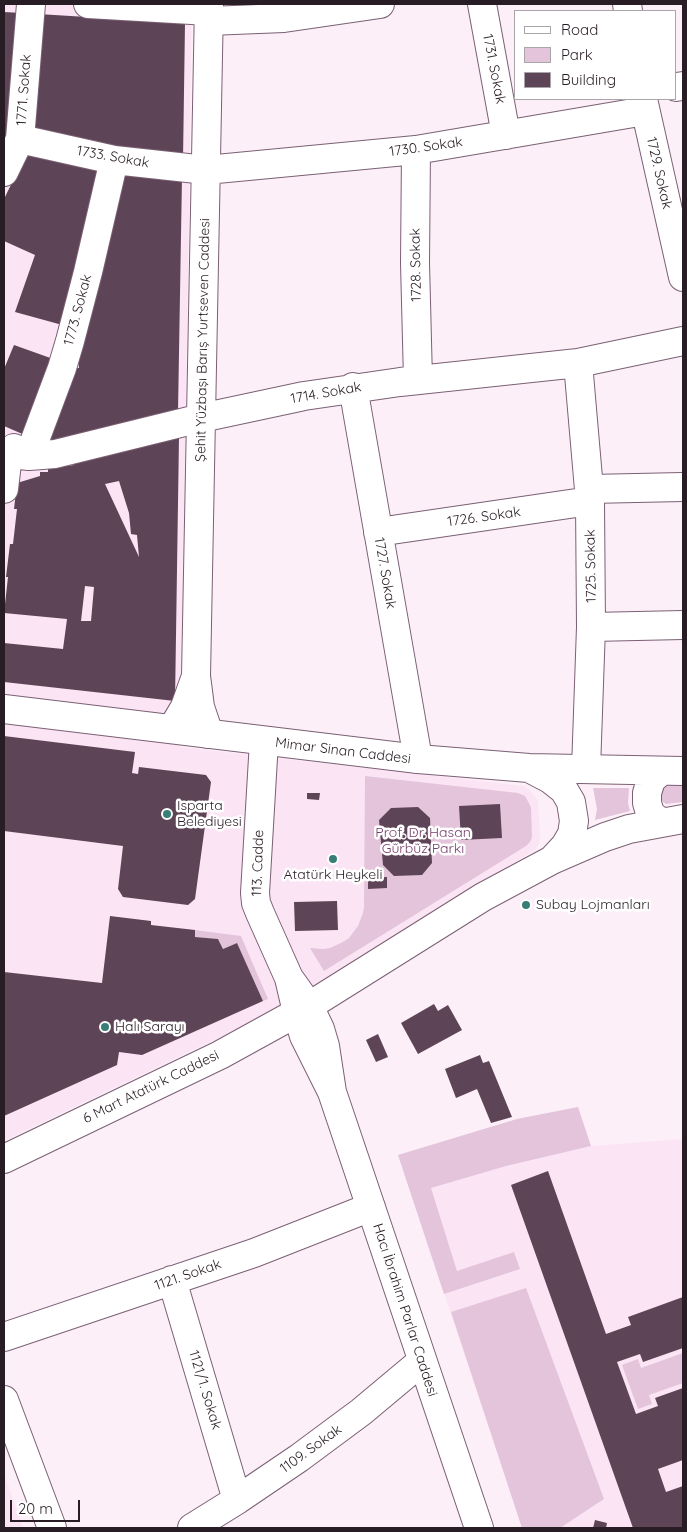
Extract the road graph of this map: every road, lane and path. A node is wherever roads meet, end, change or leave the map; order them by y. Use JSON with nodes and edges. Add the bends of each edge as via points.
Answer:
{"nodes":[{"id":1,"x":31,"y":4,"type":"edge"},
{"id":2,"x":88,"y":4,"type":"edge"},
{"id":3,"x":380,"y":4,"type":"edge"},
{"id":4,"x":482,"y":4,"type":"edge"},
{"id":5,"x":209,"y":12,"type":"edge"},
{"id":6,"x":644,"y":105,"type":"edge"},
{"id":7,"x":506,"y":134,"type":"junction"},
{"id":8,"x":20,"y":139,"type":"junction"},
{"id":9,"x":416,"y":150,"type":"junction"},
{"id":10,"x":114,"y":160,"type":"junction"},
{"id":11,"x":206,"y":170,"type":"junction"},
{"id":12,"x":4,"y":172,"type":"edge"},
{"id":13,"x":683,"y":277,"type":"edge"},
{"id":14,"x":683,"y":341,"type":"edge"},
{"id":15,"x":578,"y":363,"type":"junction"},
{"id":16,"x":418,"y":380,"type":"junction"},
{"id":17,"x":353,"y":388,"type":"junction"},
{"id":18,"x":201,"y":418,"type":"junction"},
{"id":19,"x":11,"y":451,"type":"edge"},
{"id":20,"x":683,"y":487,"type":"edge"},
{"id":21,"x":4,"y":489,"type":"edge"},
{"id":22,"x":590,"y":495,"type":"junction"},
{"id":23,"x":378,"y":532,"type":"junction"},
{"id":24,"x":683,"y":625,"type":"edge"},
{"id":25,"x":591,"y":627,"type":"junction"},
{"id":26,"x":196,"y":676,"type":"junction"},
{"id":27,"x":4,"y":709,"type":"edge"},
{"id":28,"x":172,"y":730,"type":"junction"},
{"id":29,"x":209,"y":734,"type":"junction"},
{"id":30,"x":264,"y":741,"type":"junction"},
{"id":31,"x":418,"y":759,"type":"junction"},
{"id":32,"x":529,"y":768,"type":"junction"},
{"id":33,"x":586,"y":769,"type":"junction"},
{"id":34,"x":672,"y":772,"type":"edge"},
{"id":35,"x":571,"y":802,"type":"junction"},
{"id":36,"x":674,"y":821,"type":"edge"},
{"id":37,"x":552,"y":860,"type":"junction"},
{"id":38,"x":303,"y":1009,"type":"junction"},
{"id":39,"x":4,"y":1158,"type":"edge"},
{"id":40,"x":371,"y":1207,"type":"junction"},
{"id":41,"x":172,"y":1280,"type":"junction"},
{"id":42,"x":4,"y":1337,"type":"edge"},
{"id":43,"x":422,"y":1361,"type":"junction"},
{"id":44,"x":4,"y":1400,"type":"edge"},
{"id":45,"x":228,"y":1513,"type":"edge"},
{"id":46,"x":52,"y":1528,"type":"edge"},
{"id":47,"x":192,"y":1528,"type":"edge"},
{"id":48,"x":479,"y":1528,"type":"edge"}],
"edges":[{"from":1,"to":8,"type":"street","name":"1771. Sokak"},
{"from":2,"to":5,"type":"street"},
{"from":3,"to":5,"type":"street","via":[[284,18]]},
{"from":4,"to":7,"type":"street","name":"1731. Sokak"},
{"from":5,"to":11,"type":"street","name":"Şehit Yüzbaşı Barış Yurtseven Caddesi"},
{"from":6,"to":7,"type":"street","name":"1730. Sokak"},
{"from":6,"to":13,"type":"street","name":"1729. Sokak"},
{"from":7,"to":9,"type":"street","name":"1730. Sokak"},
{"from":8,"to":10,"type":"street","name":"1733. Sokak"},
{"from":8,"to":12,"type":"street","name":"1771. Sokak"},
{"from":9,"to":11,"type":"street","name":"1730. Sokak"},
{"from":9,"to":16,"type":"street","name":"1728. Sokak"},
{"from":10,"to":11,"type":"street","name":"1733. Sokak"},
{"from":10,"to":19,"type":"street","name":"1773. Sokak","via":[[70,341]]},
{"from":11,"to":18,"type":"street","name":"Şehit Yüzbaşı Barış Yurtseven Caddesi"},
{"from":14,"to":15,"type":"street","name":"1714. Sokak"},
{"from":15,"to":16,"type":"street","name":"1714. Sokak"},
{"from":15,"to":22,"type":"street","name":"1725. Sokak"},
{"from":16,"to":17,"type":"street","name":"1714. Sokak"},
{"from":17,"to":18,"type":"street","name":"1714. Sokak"},
{"from":17,"to":23,"type":"street","name":"1727. Sokak"},
{"from":18,"to":19,"type":"street","name":"1714. Sokak","via":[[55,454]]},
{"from":18,"to":26,"type":"street","name":"Şehit Yüzbaşı Barış Yurtseven Caddesi"},
{"from":19,"to":21,"type":"street"},
{"from":20,"to":22,"type":"street","name":"1726. Sokak"},
{"from":22,"to":23,"type":"street","name":"1726. Sokak"},
{"from":22,"to":25,"type":"street","name":"1725. Sokak"},
{"from":23,"to":31,"type":"street","name":"1727. Sokak"},
{"from":24,"to":25,"type":"street"},
{"from":25,"to":33,"type":"street","name":"1725. Sokak"},
{"from":26,"to":28,"type":"street","name":"Şehit Yüzbaşı Barış Yurtseven Caddesi","via":[[185,707]]},
{"from":26,"to":29,"type":"street","name":"Şehit Yüzbaşı Barış Yurtseven Caddesi","via":[[200,707]]},
{"from":27,"to":28,"type":"street","name":"Mimar Sinan Caddesi"},
{"from":28,"to":29,"type":"street","name":"Mimar Sinan Caddesi"},
{"from":29,"to":30,"type":"street","name":"Mimar Sinan Caddesi"},
{"from":30,"to":31,"type":"street","name":"Mimar Sinan Caddesi"},
{"from":30,"to":38,"type":"street","name":"113. Cadde","via":[[256,903]]},
{"from":31,"to":32,"type":"street","name":"Mimar Sinan Caddesi"},
{"from":32,"to":33,"type":"street","name":"Mimar Sinan Caddesi"},
{"from":32,"to":35,"type":"street","via":[[564,790]]},
{"from":33,"to":34,"type":"street","name":"Mimar Sinan Caddesi"},
{"from":33,"to":35,"type":"street","via":[[576,784]]},
{"from":34,"to":36,"type":"street","via":[[651,780],[647,803],[656,819]]},
{"from":35,"to":37,"type":"street","via":[[572,834]]},
{"from":36,"to":37,"type":"street","via":[[629,829]]},
{"from":37,"to":38,"type":"street","via":[[483,897]]},
{"from":38,"to":39,"type":"street","name":"6 Mart Atatürk Caddesi","via":[[220,1055]]},
{"from":38,"to":40,"type":"street","name":"Hacı İbrahim Parlar Caddesi","via":[[304,1036],[332,1092]]},
{"from":40,"to":41,"type":"street","name":"1121. Sokak","via":[[254,1253]]},
{"from":40,"to":43,"type":"street","name":"Hacı İbrahim Parlar Caddesi"},
{"from":41,"to":42,"type":"street","name":"1121. Sokak"},
{"from":41,"to":45,"type":"street","name":"1121/1. Sokak"},
{"from":43,"to":45,"type":"street","name":"1109. Sokak","via":[[361,1412]]},
{"from":43,"to":48,"type":"street","name":"Hacı İbrahim Parlar Caddesi"},
{"from":44,"to":46,"type":"street"},
{"from":45,"to":47,"type":"street","name":"1109. Sokak"}]}
